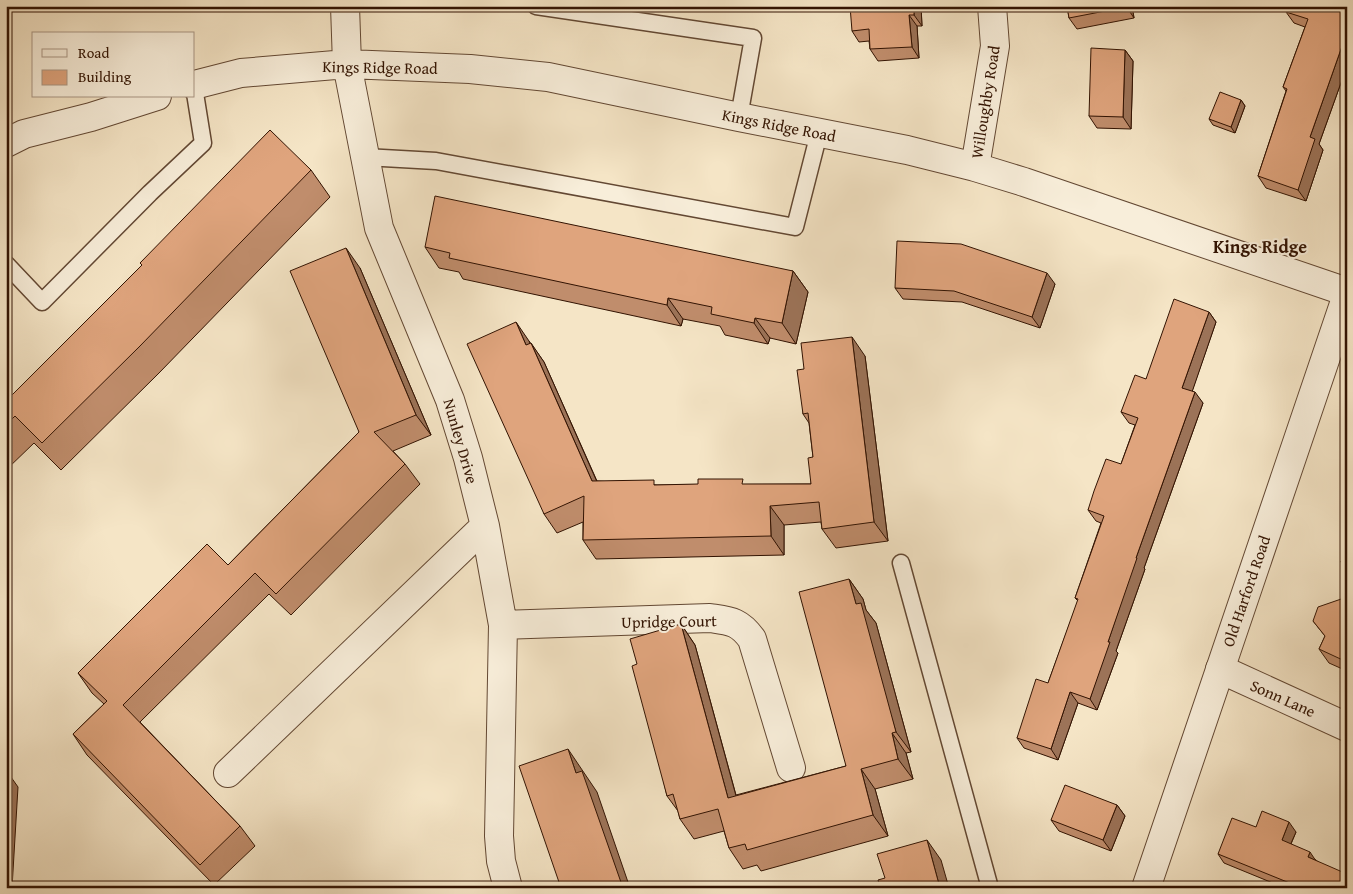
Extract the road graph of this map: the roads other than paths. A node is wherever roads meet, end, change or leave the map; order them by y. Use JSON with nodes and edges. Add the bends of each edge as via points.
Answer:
{"nodes":[{"id":1,"x":345,"y":6,"type":"edge"},
{"id":2,"x":536,"y":6,"type":"edge"},
{"id":3,"x":992,"y":6,"type":"edge"},
{"id":4,"x":347,"y":64,"type":"junction"},
{"id":5,"x":195,"y":86,"type":"edge"},
{"id":6,"x":195,"y":92,"type":"edge"},
{"id":7,"x":151,"y":98,"type":"edge"},
{"id":8,"x":739,"y":117,"type":"junction"},
{"id":9,"x":819,"y":133,"type":"junction"},
{"id":10,"x":6,"y":143,"type":"edge"},
{"id":11,"x":365,"y":157,"type":"junction"},
{"id":12,"x":975,"y":167,"type":"junction"},
{"id":13,"x":6,"y":264,"type":"edge"},
{"id":14,"x":1347,"y":292,"type":"edge"},
{"id":15,"x":1347,"y":295,"type":"edge"},
{"id":16,"x":485,"y":526,"type":"junction"},
{"id":17,"x":901,"y":563,"type":"dead end"},
{"id":18,"x":503,"y":625,"type":"junction"},
{"id":19,"x":1220,"y":669,"type":"junction"},
{"id":20,"x":1347,"y":727,"type":"edge"},
{"id":21,"x":791,"y":768,"type":"dead end"},
{"id":22,"x":228,"y":773,"type":"dead end"},
{"id":23,"x":508,"y":888,"type":"edge"},
{"id":24,"x":990,"y":888,"type":"edge"},
{"id":25,"x":1146,"y":888,"type":"edge"}],
"edges":[{"from":1,"to":4,"type":"street","name":"Nunley Drive"},
{"from":2,"to":8,"type":"lane","via":[[753,38]]},
{"from":3,"to":12,"type":"street","name":"Willoughby Road","via":[[995,46]]},
{"from":4,"to":5,"type":"street","name":"Kings Ridge Road","via":[[241,73]]},
{"from":4,"to":8,"type":"street","name":"Kings Ridge Road","via":[[470,69],[548,77]]},
{"from":4,"to":11,"type":"street","name":"Nunley Drive"},
{"from":6,"to":13,"type":"lane","via":[[203,143],[42,302]]},
{"from":7,"to":10,"type":"street","via":[[24,134]]},
{"from":8,"to":9,"type":"street","name":"Kings Ridge Road"},
{"from":9,"to":11,"type":"lane","via":[[795,227],[436,161]]},
{"from":9,"to":12,"type":"street","name":"Kings Ridge Road"},
{"from":11,"to":16,"type":"street","name":"Nunley Drive","via":[[378,228],[450,400]]},
{"from":12,"to":14,"type":"street","name":"Kings Ridge Road"},
{"from":15,"to":19,"type":"street","name":"Old Harford Road"},
{"from":16,"to":18,"type":"street","name":"Nunley Drive"},
{"from":16,"to":22,"type":"street"},
{"from":17,"to":24,"type":"lane"},
{"from":18,"to":21,"type":"street","name":"Upridge Court","via":[[710,618],[733,621],[752,638]]},
{"from":18,"to":23,"type":"street","name":"Nunley Drive","via":[[499,836]]},
{"from":19,"to":20,"type":"street","name":"Sonn Lane"},
{"from":19,"to":25,"type":"street","name":"Old Harford Road"}]}
